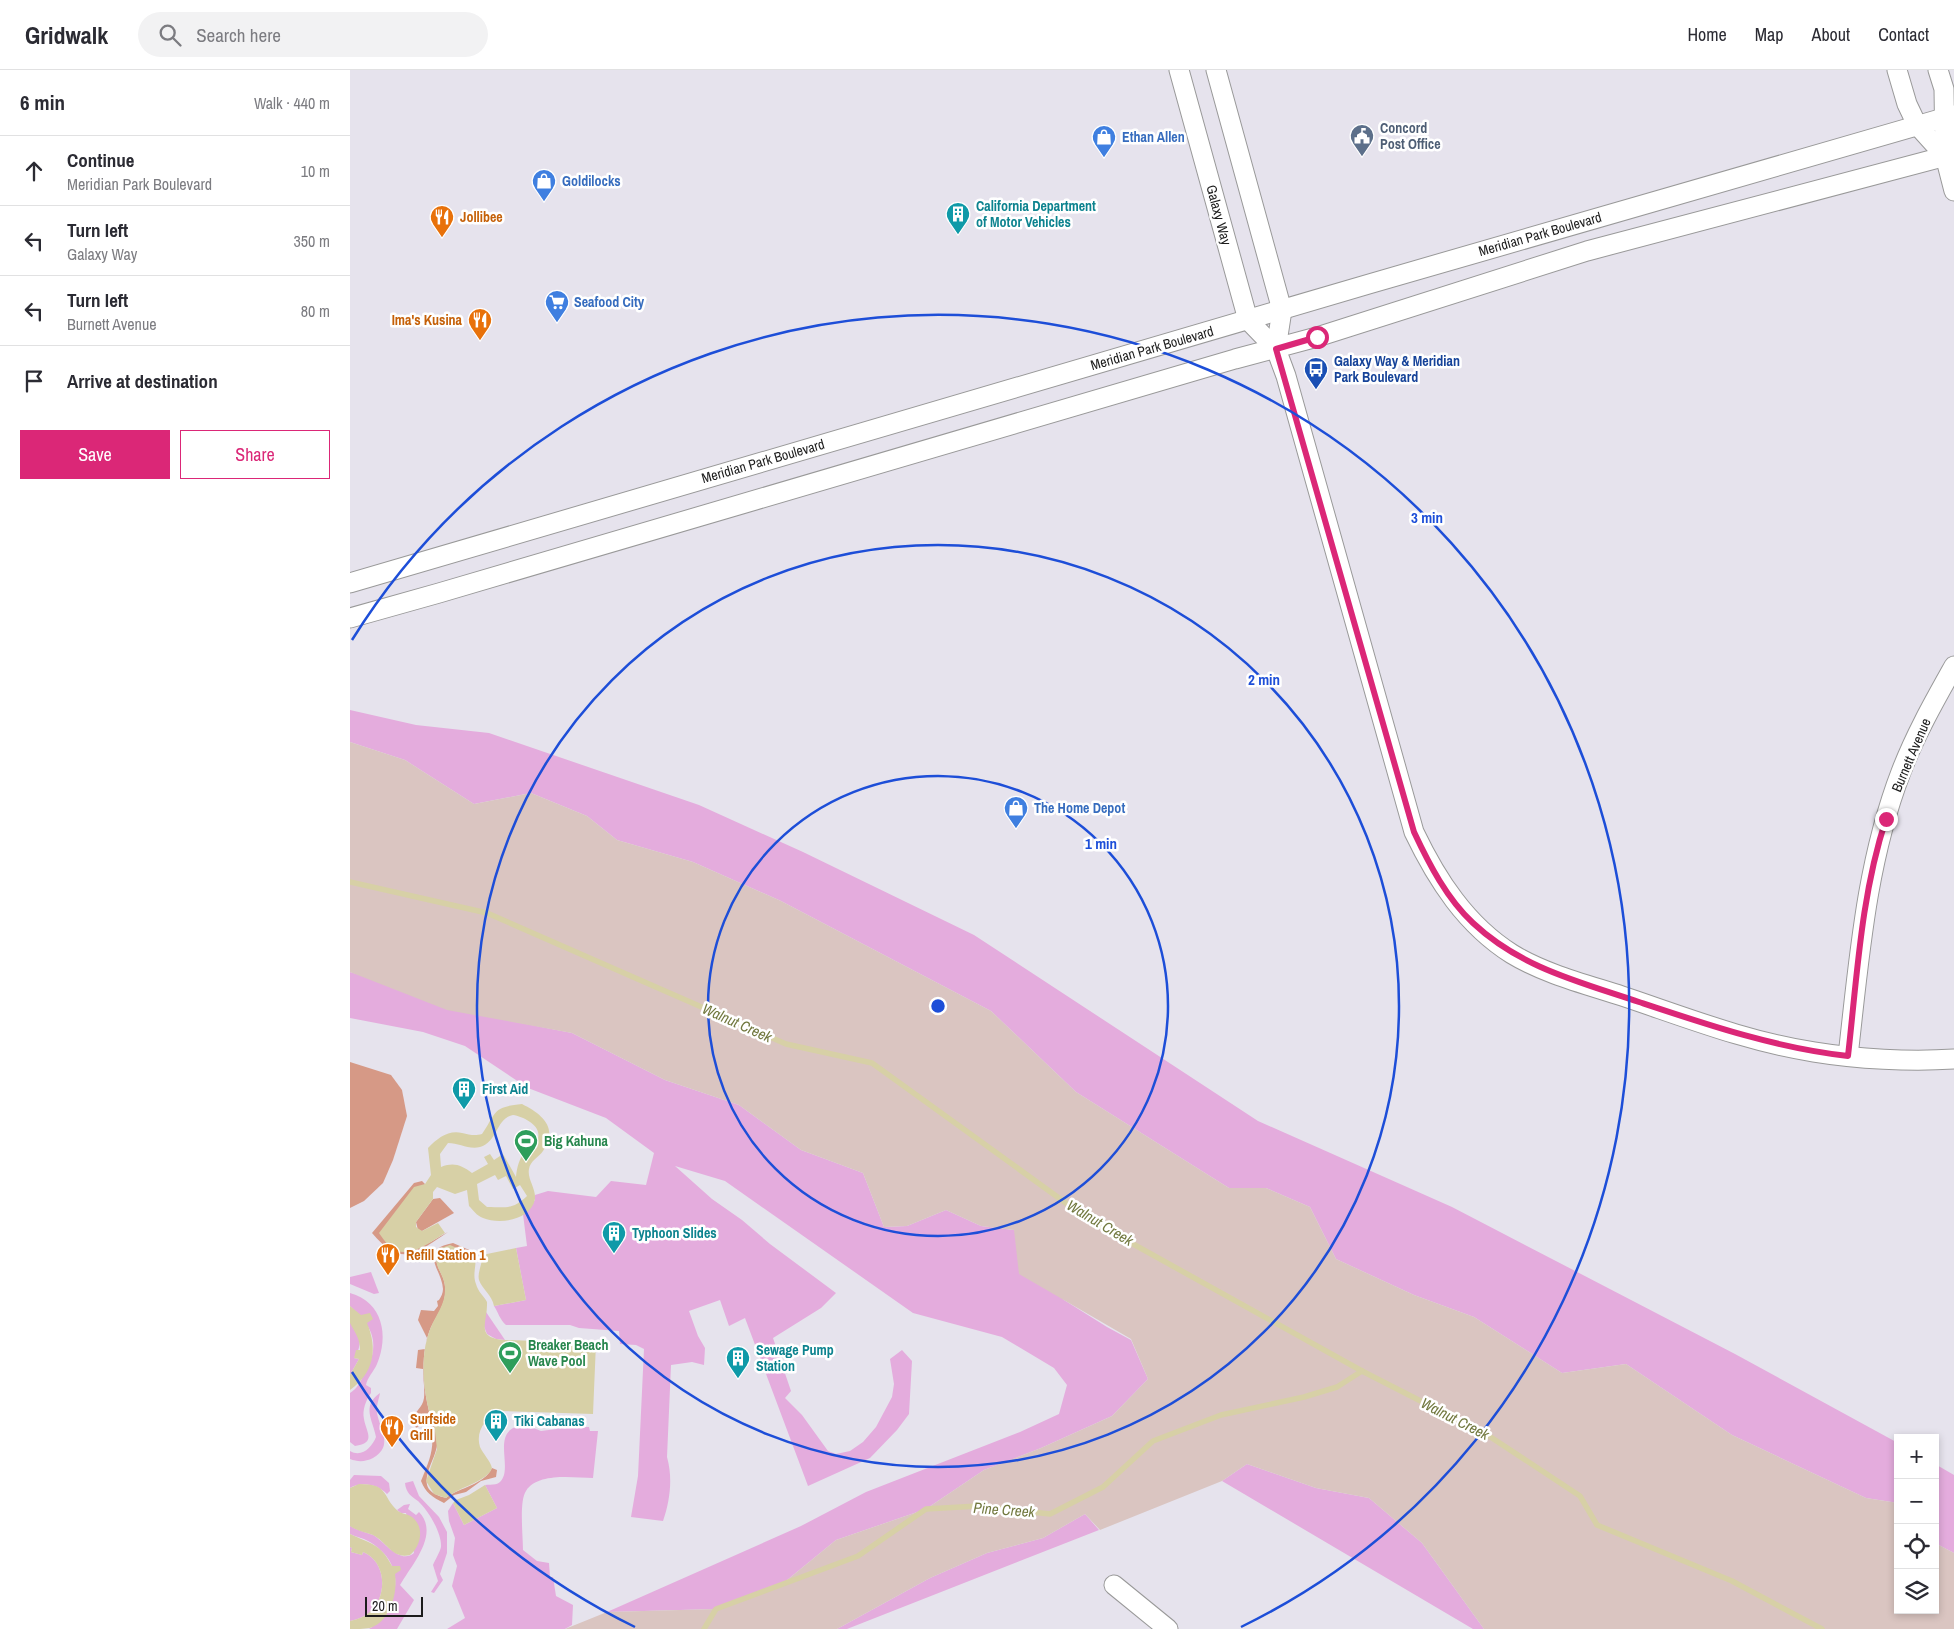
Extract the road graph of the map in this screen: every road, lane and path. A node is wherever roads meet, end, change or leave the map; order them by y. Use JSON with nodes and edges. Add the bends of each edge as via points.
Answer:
{"nodes":[{"id":1,"x":1179,"y":70,"type":"edge"},
{"id":2,"x":1216,"y":70,"type":"edge"},
{"id":3,"x":1897,"y":70,"type":"edge"},
{"id":4,"x":1938,"y":70,"type":"edge"},
{"id":5,"x":1949,"y":116,"type":"edge"},
{"id":6,"x":1917,"y":126,"type":"junction"},
{"id":7,"x":1949,"y":155,"type":"edge"},
{"id":8,"x":1954,"y":191,"type":"edge"},
{"id":9,"x":1282,"y":310,"type":"junction"},
{"id":10,"x":1248,"y":320,"type":"junction"},
{"id":11,"x":1276,"y":349,"type":"junction"},
{"id":12,"x":350,"y":583,"type":"edge"},
{"id":13,"x":350,"y":618,"type":"edge"},
{"id":14,"x":1954,"y":666,"type":"edge"},
{"id":15,"x":1848,"y":1056,"type":"junction"},
{"id":16,"x":1954,"y":1059,"type":"edge"},
{"id":17,"x":1114,"y":1585,"type":"dead end"},
{"id":18,"x":1168,"y":1629,"type":"edge"}],
"edges":[{"from":1,"to":10,"type":"street","name":"Galaxy Way"},
{"from":2,"to":9,"type":"street","name":"Galaxy Way"},
{"from":3,"to":6,"type":"street"},
{"from":4,"to":5,"type":"street"},
{"from":5,"to":6,"type":"street","name":"Meridian Park Boulevard"},
{"from":5,"to":7,"type":"street"},
{"from":6,"to":7,"type":"street"},
{"from":6,"to":9,"type":"street","name":"Meridian Park Boulevard"},
{"from":7,"to":8,"type":"street"},
{"from":7,"to":11,"type":"street","via":[[1587,251]]},
{"from":9,"to":10,"type":"street","name":"Meridian Park Boulevard"},
{"from":9,"to":11,"type":"street","name":"Galaxy Way"},
{"from":10,"to":11,"type":"street","name":"Galaxy Way"},
{"from":10,"to":12,"type":"street","name":"Meridian Park Boulevard"},
{"from":11,"to":13,"type":"street"},
{"from":11,"to":15,"type":"street","name":"Galaxy Way","via":[[1414,832],[1458,906],[1473,923],[1512,954],[1549,972],[1703,1024],[1814,1052]]},
{"from":14,"to":15,"type":"street","name":"Burnett Avenue","via":[[1901,772],[1880,839],[1867,900]]},
{"from":15,"to":16,"type":"street","name":"Galaxy Way","via":[[1930,1061]]},
{"from":17,"to":18,"type":"street"}]}
